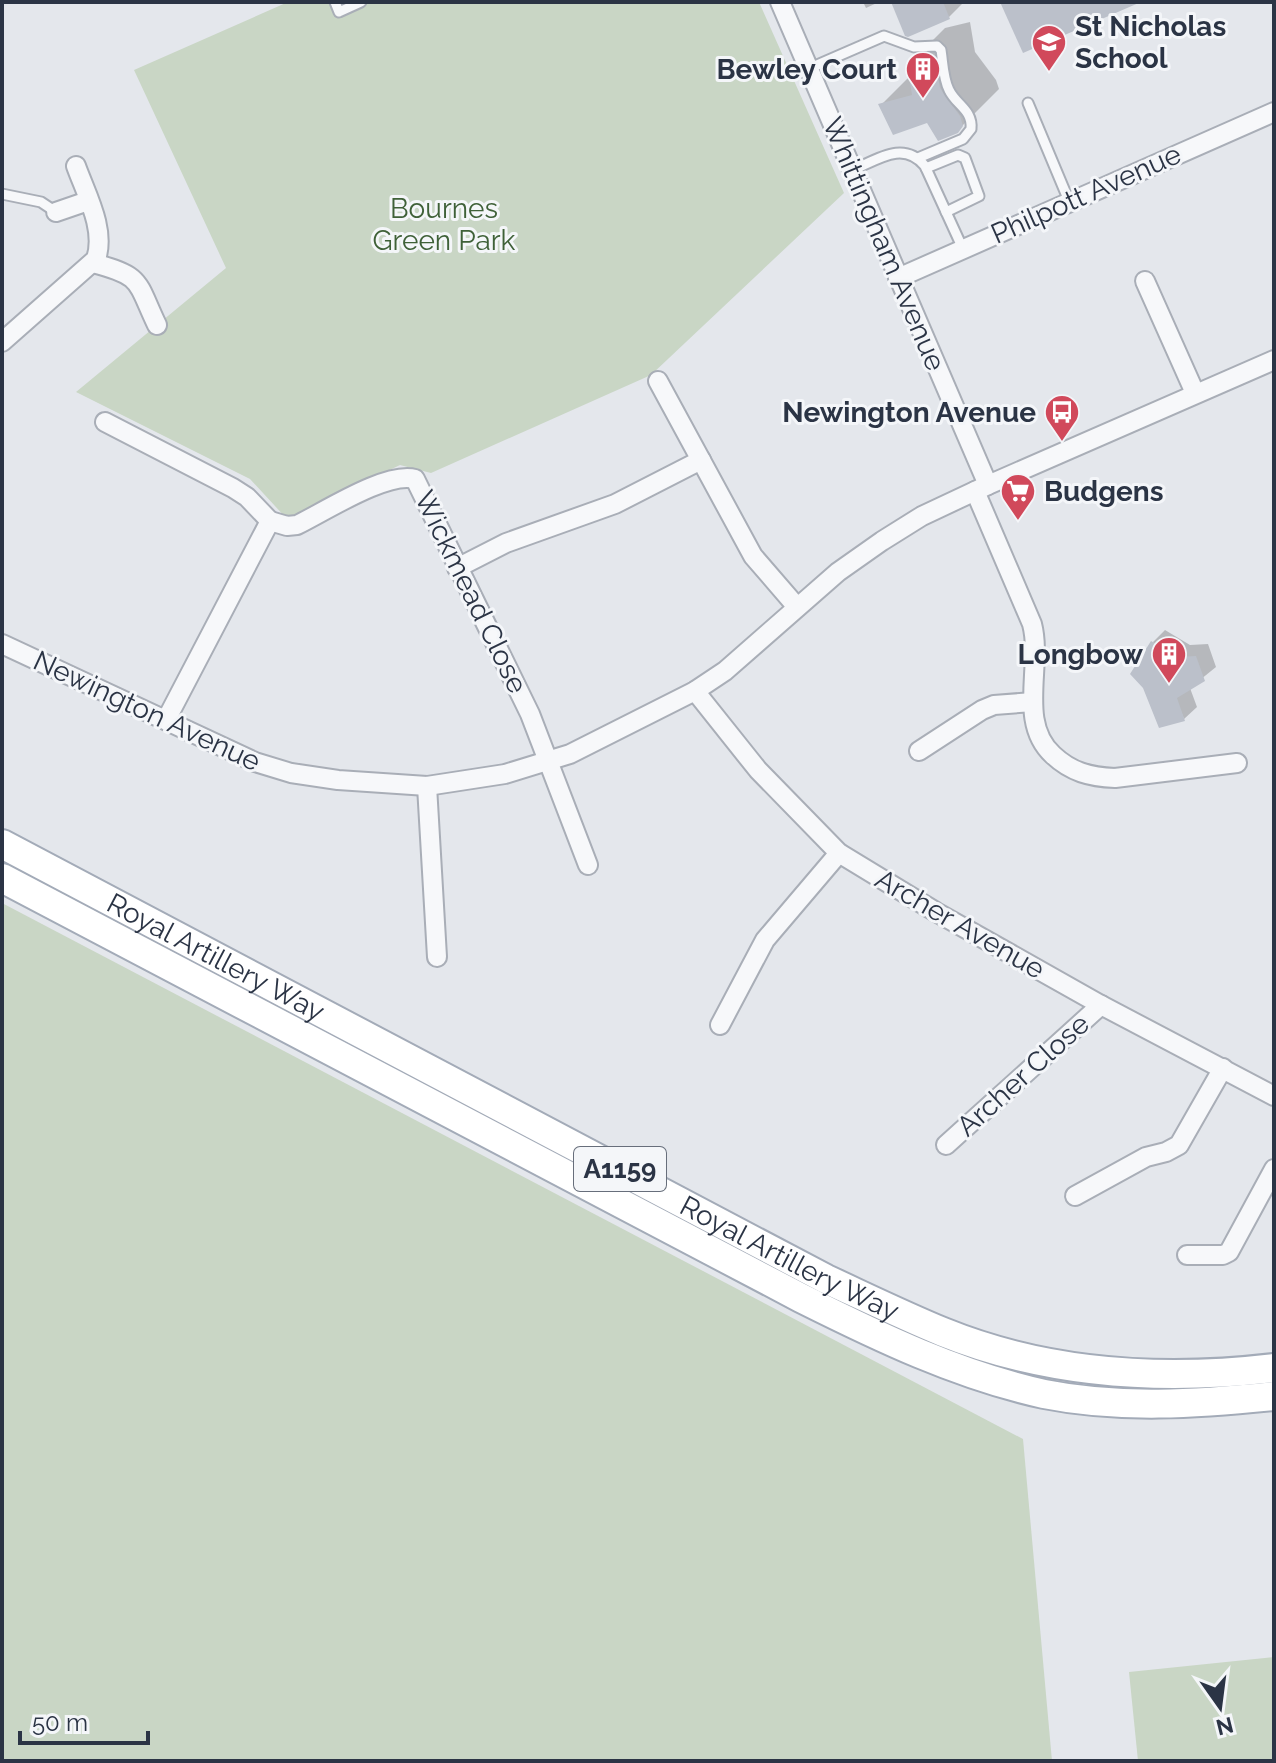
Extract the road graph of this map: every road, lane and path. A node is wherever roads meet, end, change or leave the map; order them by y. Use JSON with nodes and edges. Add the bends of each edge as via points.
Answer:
{"nodes":[{"id":1,"x":335,"y":2,"type":"edge"},
{"id":2,"x":361,"y":2,"type":"edge"},
{"id":3,"x":780,"y":2,"type":"edge"},
{"id":4,"x":808,"y":69,"type":"junction"},
{"id":5,"x":1028,"y":103,"type":"dead end"},
{"id":6,"x":1274,"y":112,"type":"edge"},
{"id":7,"x":918,"y":158,"type":"junction"},
{"id":8,"x":76,"y":166,"type":"dead end"},
{"id":9,"x":926,"y":168,"type":"junction"},
{"id":10,"x":851,"y":171,"type":"junction"},
{"id":11,"x":2,"y":194,"type":"edge"},
{"id":12,"x":88,"y":201,"type":"junction"},
{"id":13,"x":1069,"y":201,"type":"junction"},
{"id":14,"x":56,"y":212,"type":"joint"},
{"id":15,"x":946,"y":212,"type":"junction"},
{"id":16,"x":963,"y":249,"type":"junction"},
{"id":17,"x":93,"y":263,"type":"junction"},
{"id":18,"x":898,"y":278,"type":"junction"},
{"id":19,"x":1145,"y":281,"type":"dead end"},
{"id":20,"x":157,"y":325,"type":"dead end"},
{"id":21,"x":2,"y":342,"type":"edge"},
{"id":22,"x":1274,"y":360,"type":"edge"},
{"id":23,"x":658,"y":381,"type":"dead end"},
{"id":24,"x":1195,"y":393,"type":"junction"},
{"id":25,"x":105,"y":422,"type":"dead end"},
{"id":26,"x":701,"y":460,"type":"junction"},
{"id":27,"x":981,"y":488,"type":"junction"},
{"id":28,"x":270,"y":521,"type":"junction"},
{"id":29,"x":457,"y":568,"type":"junction"},
{"id":30,"x":797,"y":607,"type":"junction"},
{"id":31,"x":2,"y":644,"type":"edge"},
{"id":32,"x":695,"y":691,"type":"junction"},
{"id":33,"x":1033,"y":702,"type":"junction"},
{"id":34,"x":166,"y":720,"type":"junction"},
{"id":35,"x":919,"y":751,"type":"dead end"},
{"id":36,"x":550,"y":762,"type":"junction"},
{"id":37,"x":1237,"y":763,"type":"dead end"},
{"id":38,"x":427,"y":786,"type":"junction"},
{"id":39,"x":2,"y":844,"type":"edge"},
{"id":40,"x":839,"y":853,"type":"junction"},
{"id":41,"x":588,"y":865,"type":"dead end"},
{"id":42,"x":2,"y":878,"type":"edge"},
{"id":43,"x":437,"y":957,"type":"dead end"},
{"id":44,"x":1101,"y":1005,"type":"junction"},
{"id":45,"x":720,"y":1025,"type":"dead end"},
{"id":46,"x":1223,"y":1068,"type":"junction"},
{"id":47,"x":1274,"y":1096,"type":"edge"},
{"id":48,"x":946,"y":1145,"type":"dead end"},
{"id":49,"x":1274,"y":1169,"type":"edge"},
{"id":50,"x":1075,"y":1196,"type":"dead end"},
{"id":51,"x":1187,"y":1255,"type":"dead end"},
{"id":52,"x":1274,"y":1368,"type":"edge"},
{"id":53,"x":1274,"y":1396,"type":"edge"}],
"edges":[{"from":1,"to":2,"type":"lane","via":[[339,12]]},
{"from":3,"to":4,"type":"street","name":"Whittingham Avenue"},
{"from":4,"to":7,"type":"lane","via":[[884,36],[914,47],[937,46],[947,86],[972,119],[971,129],[963,139]]},
{"from":4,"to":10,"type":"street","name":"Whittingham Avenue"},
{"from":5,"to":13,"type":"lane"},
{"from":6,"to":13,"type":"street","name":"Philpott Avenue"},
{"from":7,"to":9,"type":"lane"},
{"from":7,"to":10,"type":"lane","via":[[898,153]]},
{"from":8,"to":12,"type":"street"},
{"from":9,"to":15,"type":"lane"},
{"from":9,"to":15,"type":"lane","via":[[958,155],[965,158],[979,196]]},
{"from":10,"to":18,"type":"street","name":"Whittingham Avenue"},
{"from":11,"to":14,"type":"lane","via":[[41,202]]},
{"from":12,"to":14,"type":"street"},
{"from":12,"to":17,"type":"street","via":[[100,240]]},
{"from":13,"to":16,"type":"street","name":"Philpott Avenue"},
{"from":15,"to":16,"type":"lane"},
{"from":16,"to":18,"type":"street","name":"Philpott Avenue"},
{"from":17,"to":20,"type":"street","via":[[136,280]]},
{"from":17,"to":21,"type":"street"},
{"from":18,"to":27,"type":"street","name":"Whittingham Avenue"},
{"from":19,"to":24,"type":"street"},
{"from":22,"to":24,"type":"street","name":"Newington Avenue"},
{"from":23,"to":26,"type":"street"},
{"from":24,"to":27,"type":"street","name":"Newington Avenue"},
{"from":25,"to":28,"type":"street","via":[[233,488]]},
{"from":26,"to":29,"type":"street","via":[[615,504],[506,543]]},
{"from":26,"to":30,"type":"street","via":[[753,556]]},
{"from":27,"to":30,"type":"street","name":"Newington Avenue","via":[[882,541]]},
{"from":27,"to":33,"type":"street","name":"Whittingham Avenue","via":[[1032,624]]},
{"from":28,"to":29,"type":"street","name":"Wickmead Close","via":[[297,525],[376,486],[410,477]]},
{"from":28,"to":34,"type":"street"},
{"from":29,"to":36,"type":"street","name":"Wickmead Close"},
{"from":30,"to":32,"type":"street","name":"Newington Avenue"},
{"from":31,"to":34,"type":"street","name":"Newington Avenue"},
{"from":32,"to":36,"type":"street","name":"Newington Avenue"},
{"from":32,"to":40,"type":"street","name":"Archer Avenue","via":[[758,770]]},
{"from":33,"to":35,"type":"street","via":[[982,710]]},
{"from":33,"to":37,"type":"street","name":"Whittingham Avenue","via":[[1035,723],[1048,750],[1084,775],[1115,778]]},
{"from":34,"to":38,"type":"street","name":"Newington Avenue","via":[[282,770]]},
{"from":36,"to":38,"type":"street","name":"Newington Avenue"},
{"from":36,"to":41,"type":"street","name":"Wickmead Close"},
{"from":38,"to":43,"type":"street"},
{"from":39,"to":52,"type":"main road","name":"Royal Artillery Way","number":"A1159","via":[[826,1279],[945,1333],[1035,1361],[1082,1369],[1185,1375]]},
{"from":40,"to":44,"type":"street","name":"Archer Avenue"},
{"from":40,"to":45,"type":"street","via":[[765,940]]},
{"from":42,"to":53,"type":"main road","name":"Royal Artillery Way","number":"A1159","via":[[886,1340],[964,1371],[1045,1394],[1125,1403]]},
{"from":44,"to":46,"type":"street","name":"Archer Avenue"},
{"from":44,"to":48,"type":"street","name":"Archer Close"},
{"from":46,"to":47,"type":"street","name":"Archer Avenue"},
{"from":46,"to":50,"type":"street","via":[[1179,1145]]},
{"from":49,"to":51,"type":"street","via":[[1229,1252]]}]}
